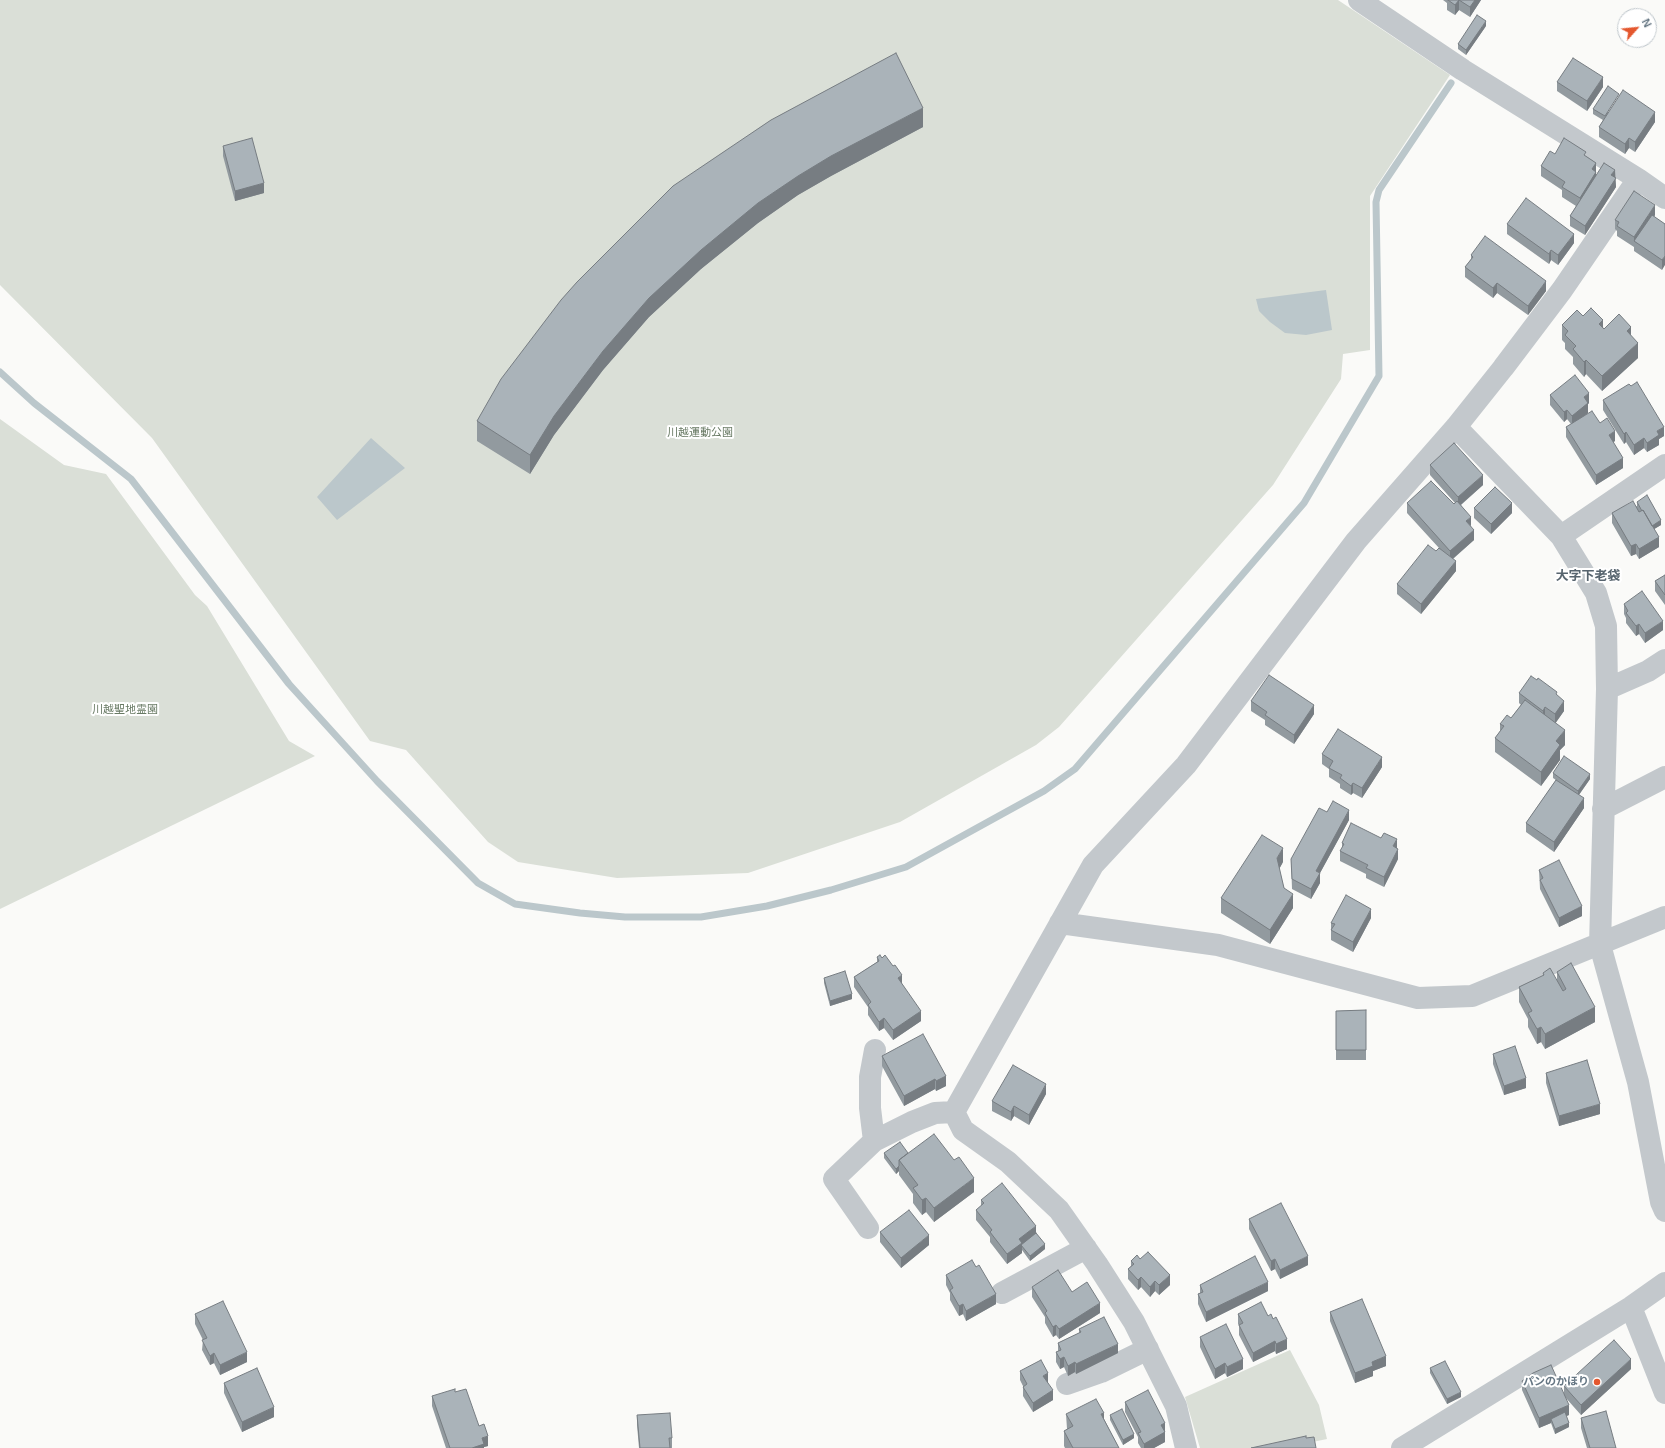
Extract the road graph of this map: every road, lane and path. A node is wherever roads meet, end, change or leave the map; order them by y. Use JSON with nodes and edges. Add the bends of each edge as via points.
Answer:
{"nodes":[{"id":1,"x":1360,"y":0,"type":"edge"},
{"id":2,"x":1638,"y":179,"type":"junction"},
{"id":3,"x":1665,"y":198,"type":"edge"},
{"id":4,"x":1456,"y":427,"type":"junction"},
{"id":5,"x":1665,"y":465,"type":"edge"},
{"id":6,"x":1561,"y":536,"type":"junction"},
{"id":7,"x":1665,"y":660,"type":"edge"},
{"id":8,"x":1607,"y":690,"type":"junction"},
{"id":9,"x":1665,"y":777,"type":"edge"},
{"id":10,"x":1603,"y":809,"type":"junction"},
{"id":11,"x":1665,"y":917,"type":"edge"},
{"id":12,"x":1060,"y":924,"type":"junction"},
{"id":13,"x":1600,"y":945,"type":"junction"},
{"id":14,"x":875,"y":1050,"type":"dead end"},
{"id":15,"x":954,"y":1112,"type":"junction"},
{"id":16,"x":874,"y":1141,"type":"junction"},
{"id":17,"x":1665,"y":1211,"type":"edge"},
{"id":18,"x":868,"y":1228,"type":"dead end"},
{"id":19,"x":1086,"y":1248,"type":"junction"},
{"id":20,"x":1665,"y":1283,"type":"edge"},
{"id":21,"x":1002,"y":1293,"type":"dead end"},
{"id":22,"x":1631,"y":1307,"type":"junction"},
{"id":23,"x":1148,"y":1349,"type":"junction"},
{"id":24,"x":1067,"y":1384,"type":"dead end"},
{"id":25,"x":1665,"y":1394,"type":"edge"},
{"id":26,"x":1186,"y":1448,"type":"edge"},
{"id":27,"x":1402,"y":1448,"type":"edge"}],
"edges":[{"from":1,"to":2,"type":"street","via":[[1463,70]]},
{"from":2,"to":3,"type":"street"},
{"from":2,"to":4,"type":"street","via":[[1562,290]]},
{"from":4,"to":6,"type":"street"},
{"from":4,"to":12,"type":"street","via":[[1356,540],[1186,765],[1093,865]]},
{"from":5,"to":6,"type":"street"},
{"from":6,"to":8,"type":"street","via":[[1596,593],[1606,626]]},
{"from":7,"to":8,"type":"street"},
{"from":8,"to":10,"type":"street"},
{"from":9,"to":10,"type":"street"},
{"from":10,"to":13,"type":"street"},
{"from":11,"to":13,"type":"street"},
{"from":12,"to":13,"type":"street","via":[[1218,945],[1418,998],[1472,996]]},
{"from":12,"to":15,"type":"street"},
{"from":13,"to":17,"type":"street","via":[[1638,1082],[1661,1202]]},
{"from":14,"to":16,"type":"street","via":[[870,1077]]},
{"from":15,"to":16,"type":"street","via":[[935,1113]]},
{"from":15,"to":19,"type":"street","via":[[964,1130],[1008,1162],[1059,1210]]},
{"from":16,"to":18,"type":"street","via":[[834,1179]]},
{"from":19,"to":21,"type":"street"},
{"from":19,"to":23,"type":"street","via":[[1134,1322]]},
{"from":20,"to":22,"type":"street"},
{"from":22,"to":25,"type":"street"},
{"from":22,"to":27,"type":"street"},
{"from":23,"to":24,"type":"street","via":[[1101,1372]]},
{"from":23,"to":26,"type":"street","via":[[1176,1406]]}]}
